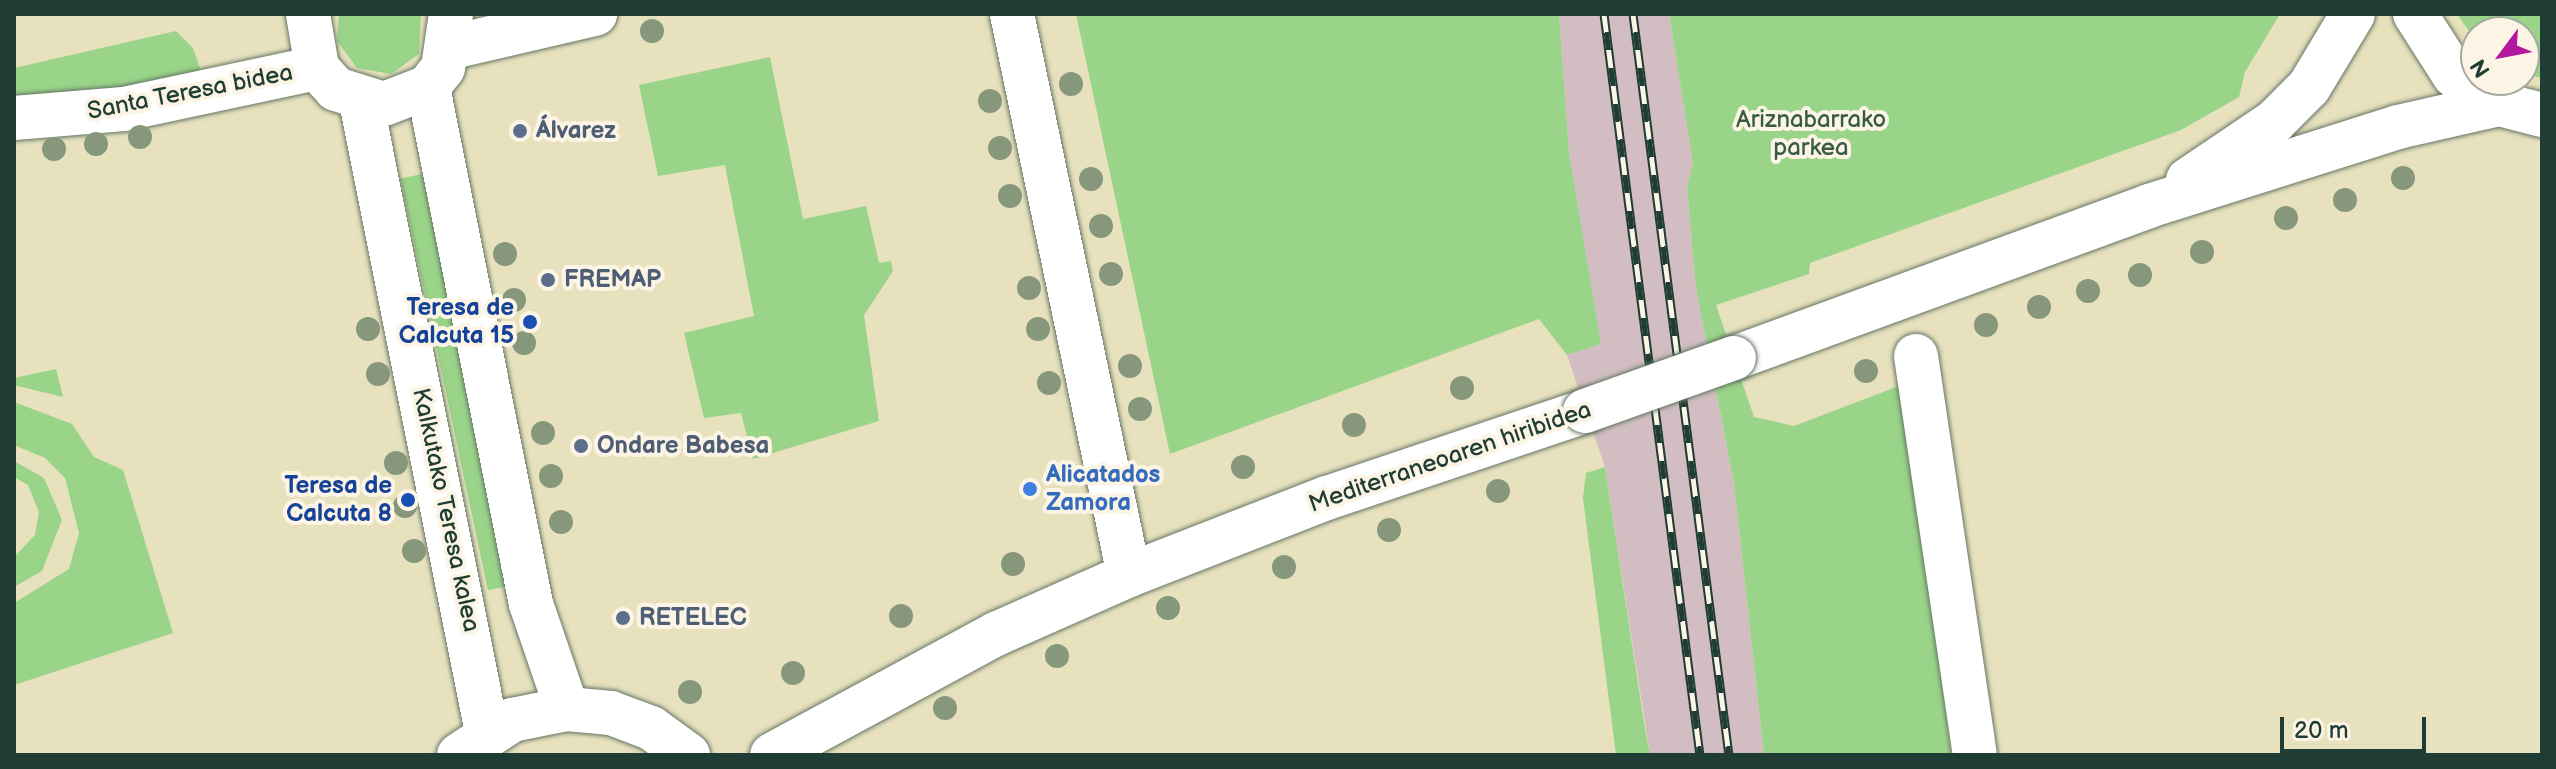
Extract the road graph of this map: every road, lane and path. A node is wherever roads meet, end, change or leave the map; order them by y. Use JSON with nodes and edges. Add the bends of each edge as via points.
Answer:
{"nodes":[{"id":1,"x":308,"y":14,"type":"edge"},
{"id":2,"x":595,"y":14,"type":"edge"},
{"id":3,"x":1012,"y":14,"type":"edge"},
{"id":4,"x":2353,"y":14,"type":"edge"},
{"id":5,"x":2415,"y":14,"type":"edge"},
{"id":6,"x":451,"y":30,"type":"edge"},
{"id":7,"x":317,"y":68,"type":"junction"},
{"id":8,"x":428,"y":87,"type":"junction"},
{"id":9,"x":361,"y":101,"type":"junction"},
{"id":10,"x":2499,"y":104,"type":"junction"},
{"id":11,"x":2542,"y":115,"type":"edge"},
{"id":12,"x":14,"y":118,"type":"edge"},
{"id":13,"x":2149,"y":206,"type":"junction"},
{"id":14,"x":1916,"y":356,"type":"dead end"},
{"id":15,"x":1129,"y":575,"type":"junction"},
{"id":16,"x":567,"y":709,"type":"junction"},
{"id":17,"x":473,"y":743,"type":"edge"},
{"id":18,"x":688,"y":755,"type":"edge"},
{"id":19,"x":772,"y":755,"type":"edge"},
{"id":20,"x":1975,"y":755,"type":"edge"}],
"edges":[{"from":1,"to":7,"type":"street"},
{"from":2,"to":6,"type":"street"},
{"from":3,"to":15,"type":"street"},
{"from":4,"to":13,"type":"street","name":"Mediterraneoaren hiribidea","via":[[2309,87],[2275,121]]},
{"from":5,"to":10,"type":"street","via":[[2454,75]]},
{"from":6,"to":8,"type":"street"},
{"from":7,"to":9,"type":"street"},
{"from":7,"to":12,"type":"street","name":"Santa Teresa bidea","via":[[124,109]]},
{"from":8,"to":9,"type":"street","via":[[384,104]]},
{"from":8,"to":16,"type":"street","via":[[531,604]]},
{"from":9,"to":17,"type":"street","name":"Kalkutako Teresa kalea"},
{"from":10,"to":11,"type":"street"},
{"from":10,"to":13,"type":"street","name":"Mediterraneoaren hiribidea","via":[[2398,127]]},
{"from":13,"to":15,"type":"street","name":"Mediterraneoaren hiribidea","bridge":true,"via":[[1585,411],[1327,498]]},
{"from":14,"to":20,"type":"street"},
{"from":15,"to":19,"type":"street","name":"Mediterraneoaren hiribidea","via":[[996,634]]},
{"from":16,"to":17,"type":"street"},
{"from":16,"to":18,"type":"street","via":[[651,728]]}]}
